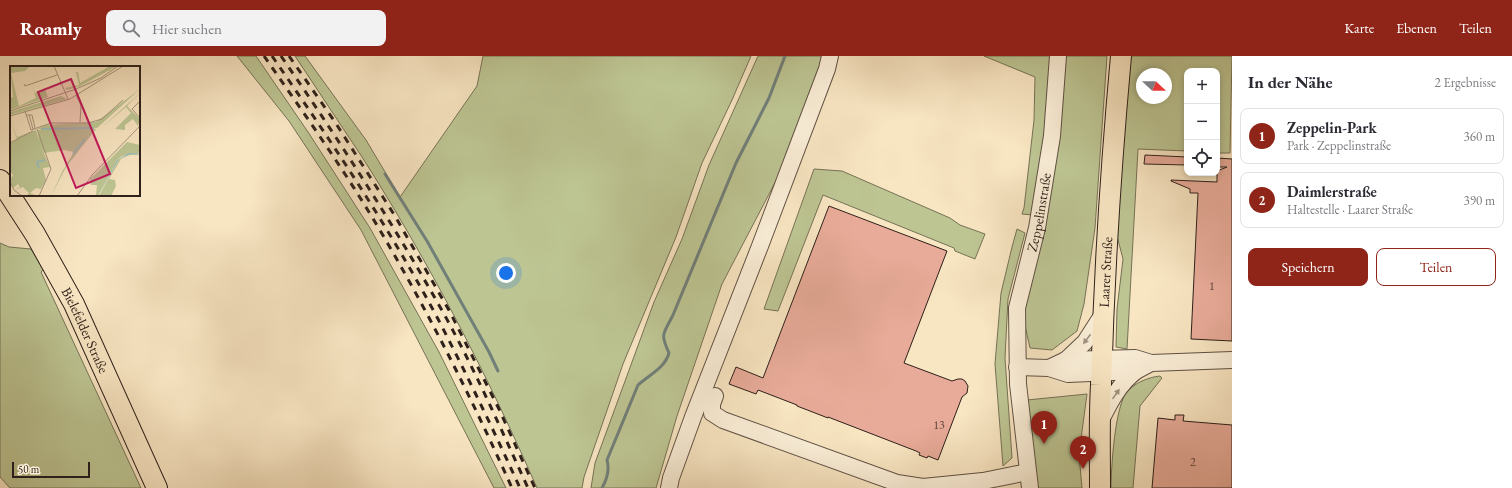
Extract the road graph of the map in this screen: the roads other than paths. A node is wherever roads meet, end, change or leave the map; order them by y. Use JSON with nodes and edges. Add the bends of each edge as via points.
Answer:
{"nodes":[{"id":1,"x":830,"y":56,"type":"edge"},
{"id":2,"x":1058,"y":56,"type":"edge"},
{"id":3,"x":1121,"y":56,"type":"edge"},
{"id":4,"x":0,"y":180,"type":"edge"},
{"id":5,"x":10,"y":195,"type":"edge"},
{"id":6,"x":11,"y":196,"type":"edge"},
{"id":7,"x":1104,"y":314,"type":"junction"},
{"id":8,"x":1066,"y":360,"type":"junction"},
{"id":9,"x":1232,"y":360,"type":"edge"},
{"id":10,"x":1151,"y":363,"type":"junction"},
{"id":11,"x":1101,"y":366,"type":"junction"},
{"id":12,"x":1017,"y":367,"type":"junction"},
{"id":13,"x":1048,"y":368,"type":"junction"},
{"id":14,"x":1136,"y":371,"type":"junction"},
{"id":15,"x":715,"y":396,"type":"dead end"},
{"id":16,"x":1100,"y":420,"type":"junction"},
{"id":17,"x":1028,"y":472,"type":"junction"},
{"id":18,"x":157,"y":488,"type":"edge"},
{"id":19,"x":669,"y":488,"type":"edge"},
{"id":20,"x":1030,"y":488,"type":"edge"},
{"id":21,"x":1100,"y":488,"type":"edge"}],
"edges":[{"from":1,"to":19,"type":"street","via":[[828,69],[693,417]]},
{"from":2,"to":12,"type":"street","name":"Zeppelinstraße","via":[[1052,136],[1037,228],[1017,308]]},
{"from":3,"to":7,"type":"main road","name":"Laarer Straße"},
{"from":4,"to":5,"type":"main road","name":"Bielefelder Straße"},
{"from":6,"to":18,"type":"main road","name":"Bielefelder Straße","via":[[36,234],[74,304]]},
{"from":7,"to":8,"type":"street","one_way":true,"via":[[1085,342]]},
{"from":7,"to":11,"type":"main road","name":"Laarer Straße"},
{"from":8,"to":11,"type":"street"},
{"from":8,"to":13,"type":"street"},
{"from":9,"to":10,"type":"street"},
{"from":10,"to":11,"type":"street","via":[[1135,358]]},
{"from":10,"to":14,"type":"street"},
{"from":11,"to":13,"type":"street","via":[[1068,374]]},
{"from":11,"to":14,"type":"street"},
{"from":11,"to":16,"type":"main road","name":"Laarer Straße"},
{"from":12,"to":13,"type":"street"},
{"from":12,"to":17,"type":"street","name":"Zeppelinstraße"},
{"from":16,"to":14,"type":"street","one_way":true,"via":[[1113,396]]},
{"from":15,"to":17,"type":"street","via":[[712,413],[723,420],[897,483],[923,488],[983,481]]},
{"from":16,"to":21,"type":"main road","name":"Laarer Straße"},
{"from":17,"to":20,"type":"street","name":"Zeppelinstraße"}]}
